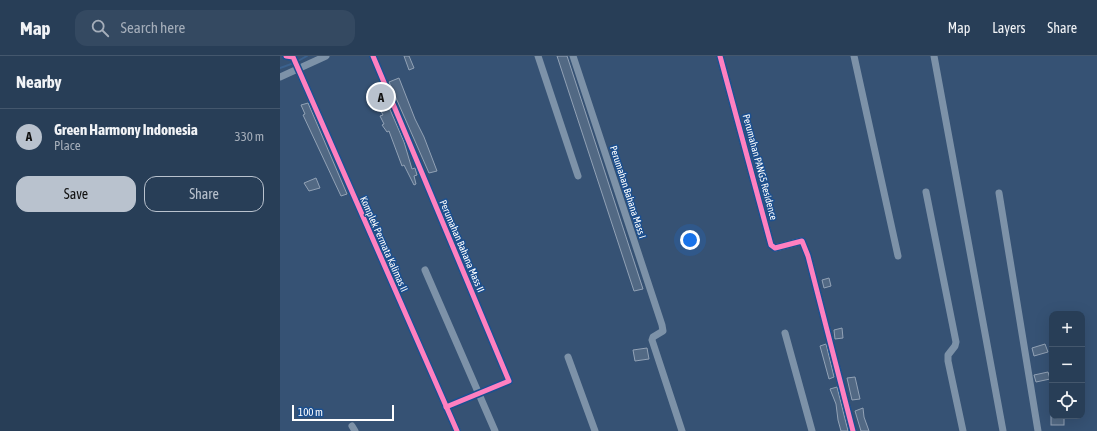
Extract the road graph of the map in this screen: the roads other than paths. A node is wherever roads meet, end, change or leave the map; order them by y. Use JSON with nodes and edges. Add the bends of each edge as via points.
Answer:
{"nodes":[{"id":1,"x":286,"y":56,"type":"edge"},
{"id":2,"x":326,"y":56,"type":"edge"},
{"id":3,"x":373,"y":56,"type":"edge"},
{"id":4,"x":538,"y":56,"type":"edge"},
{"id":5,"x":573,"y":56,"type":"edge"},
{"id":6,"x":720,"y":56,"type":"edge"},
{"id":7,"x":854,"y":56,"type":"edge"},
{"id":8,"x":934,"y":56,"type":"edge"},
{"id":9,"x":296,"y":64,"type":"junction"},
{"id":10,"x":280,"y":77,"type":"edge"},
{"id":11,"x":578,"y":176,"type":"dead end"},
{"id":12,"x":926,"y":192,"type":"dead end"},
{"id":13,"x":999,"y":193,"type":"dead end"},
{"id":14,"x":898,"y":256,"type":"dead end"},
{"id":15,"x":425,"y":270,"type":"dead end"},
{"id":16,"x":785,"y":333,"type":"dead end"},
{"id":17,"x":568,"y":358,"type":"dead end"},
{"id":18,"x":479,"y":394,"type":"junction"},
{"id":19,"x":446,"y":407,"type":"junction"},
{"id":20,"x":457,"y":431,"type":"edge"},
{"id":21,"x":495,"y":431,"type":"edge"},
{"id":22,"x":595,"y":431,"type":"edge"},
{"id":23,"x":682,"y":431,"type":"edge"},
{"id":24,"x":812,"y":431,"type":"edge"},
{"id":25,"x":853,"y":431,"type":"edge"},
{"id":26,"x":963,"y":431,"type":"edge"},
{"id":27,"x":1003,"y":431,"type":"edge"},
{"id":28,"x":1038,"y":431,"type":"edge"}],
"edges":[{"from":1,"to":9,"type":"street","via":[[293,57]]},
{"from":2,"to":9,"type":"street"},
{"from":3,"to":18,"type":"street","name":"Perumahan Bahana Mass II","via":[[509,382]]},
{"from":4,"to":11,"type":"street"},
{"from":5,"to":23,"type":"street","name":"Perumahan Bahana Mass I","via":[[662,325],[663,330],[652,340]]},
{"from":6,"to":25,"type":"street","name":"Perumahan PANG5 Residence","via":[[772,245],[775,248],[799,240],[803,243],[808,256]]},
{"from":7,"to":14,"type":"street"},
{"from":8,"to":27,"type":"street"},
{"from":9,"to":10,"type":"street"},
{"from":9,"to":19,"type":"street","name":"Komplek Permata Kalimas II"},
{"from":12,"to":26,"type":"street","via":[[956,342],[948,355],[948,360]]},
{"from":13,"to":28,"type":"street"},
{"from":15,"to":18,"type":"street"},
{"from":16,"to":24,"type":"street"},
{"from":17,"to":22,"type":"street"},
{"from":18,"to":19,"type":"street","name":"Perumahan Bahana Mass II"},
{"from":18,"to":21,"type":"street"},
{"from":19,"to":20,"type":"street","name":"Komplek Permata Kalimas II"}]}
